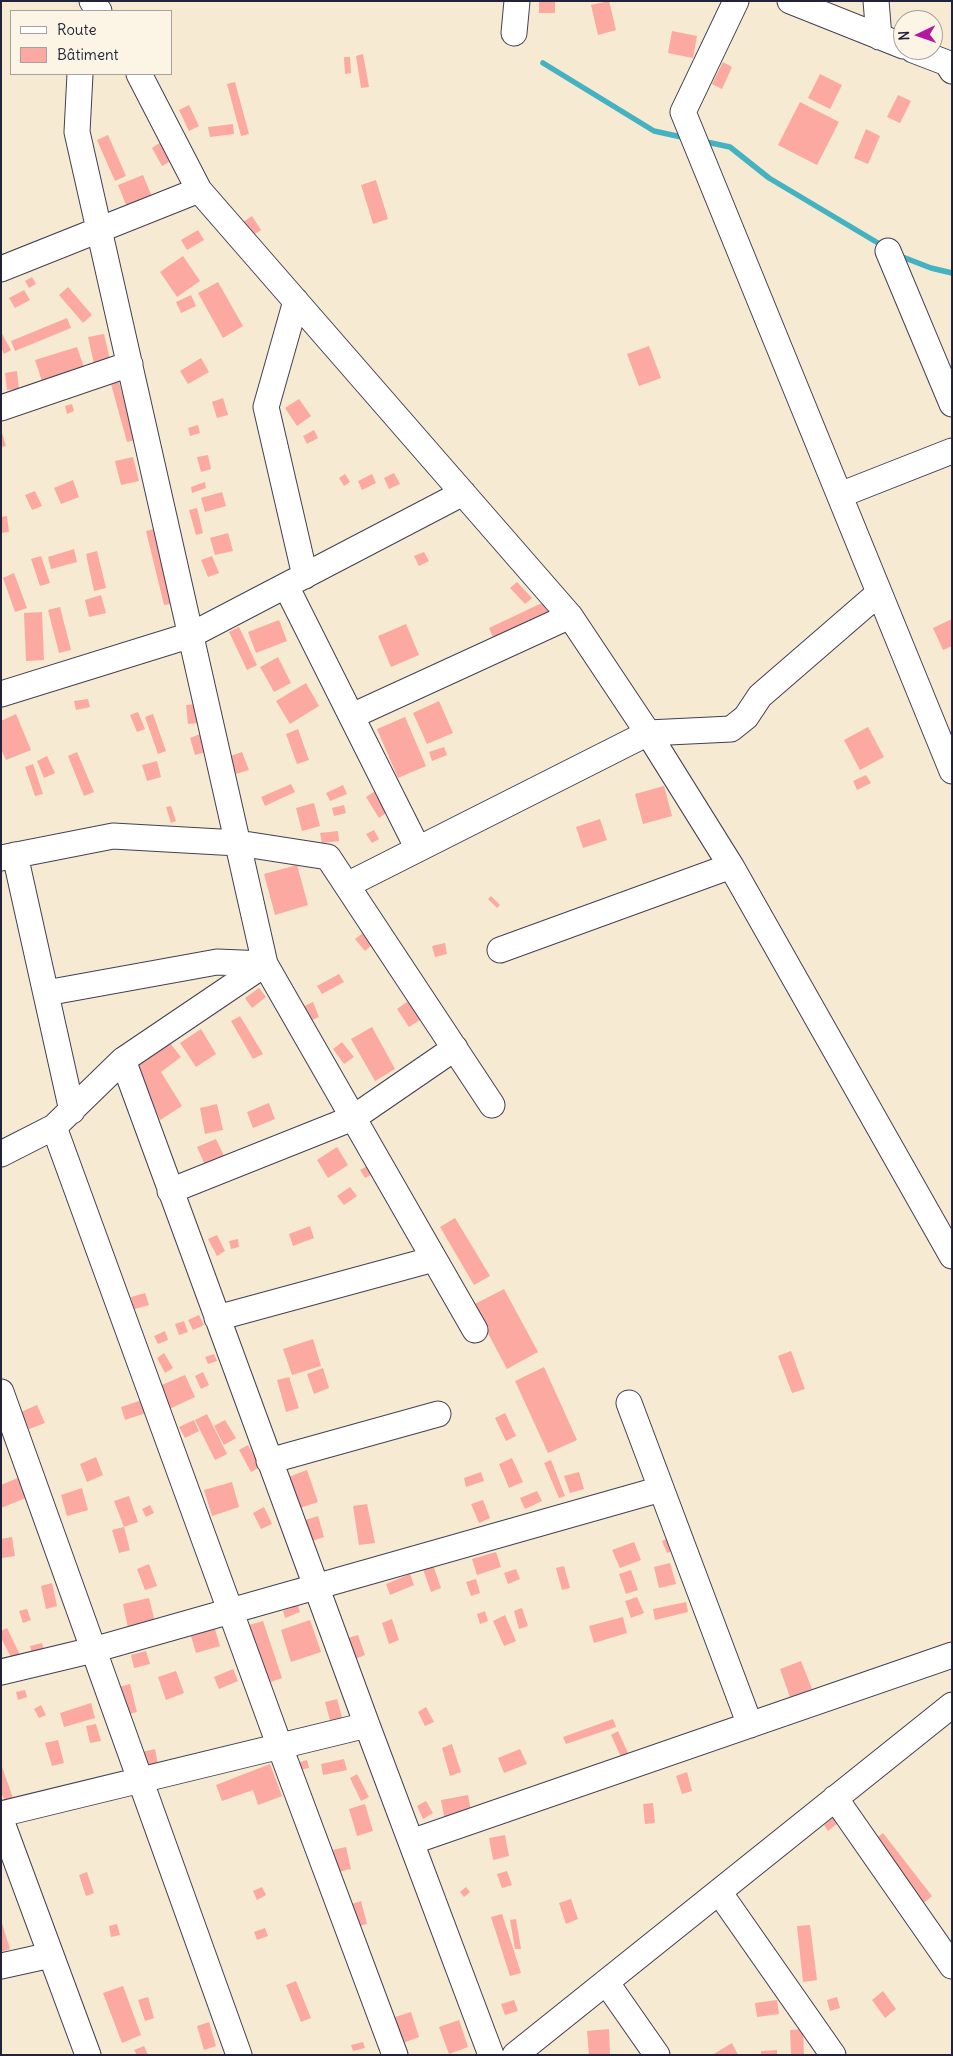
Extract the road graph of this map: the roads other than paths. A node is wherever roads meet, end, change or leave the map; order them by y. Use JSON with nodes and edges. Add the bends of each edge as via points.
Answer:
{"nodes":[{"id":1,"x":518,"y":1,"type":"edge"},
{"id":2,"x":736,"y":1,"type":"edge"},
{"id":3,"x":790,"y":1,"type":"edge"},
{"id":4,"x":876,"y":1,"type":"edge"},
{"id":5,"x":514,"y":33,"type":"dead end"},
{"id":6,"x":879,"y":37,"type":"junction"},
{"id":7,"x":893,"y":42,"type":"edge"},
{"id":8,"x":938,"y":60,"type":"edge"},
{"id":9,"x":952,"y":71,"type":"edge"},
{"id":10,"x":80,"y":75,"type":"edge"},
{"id":11,"x":140,"y":75,"type":"edge"},
{"id":12,"x":198,"y":190,"type":"junction"},
{"id":13,"x":100,"y":230,"type":"junction"},
{"id":14,"x":888,"y":252,"type":"dead end"},
{"id":15,"x":1,"y":269,"type":"edge"},
{"id":16,"x":296,"y":301,"type":"junction"},
{"id":17,"x":130,"y":364,"type":"junction"},
{"id":18,"x":952,"y":404,"type":"edge"},
{"id":19,"x":1,"y":408,"type":"edge"},
{"id":20,"x":952,"y":451,"type":"edge"},
{"id":21,"x":463,"y":493,"type":"junction"},
{"id":22,"x":840,"y":495,"type":"junction"},
{"id":23,"x":295,"y":581,"type":"junction"},
{"id":24,"x":879,"y":593,"type":"junction"},
{"id":25,"x":570,"y":616,"type":"junction"},
{"id":26,"x":191,"y":635,"type":"junction"},
{"id":27,"x":1,"y":694,"type":"edge"},
{"id":28,"x":352,"y":716,"type":"junction"},
{"id":29,"x":648,"y":734,"type":"junction"},
{"id":30,"x":952,"y":771,"type":"edge"},
{"id":31,"x":238,"y":843,"type":"junction"},
{"id":32,"x":418,"y":849,"type":"junction"},
{"id":33,"x":8,"y":856,"type":"edge"},
{"id":34,"x":731,"y":866,"type":"junction"},
{"id":35,"x":347,"y":886,"type":"junction"},
{"id":36,"x":500,"y":950,"type":"dead end"},
{"id":37,"x":265,"y":964,"type":"junction"},
{"id":38,"x":46,"y":993,"type":"junction"},
{"id":39,"x":455,"y":1048,"type":"junction"},
{"id":40,"x":123,"y":1060,"type":"junction"},
{"id":41,"x":492,"y":1105,"type":"dead end"},
{"id":42,"x":72,"y":1111,"type":"junction"},
{"id":43,"x":353,"y":1118,"type":"junction"},
{"id":44,"x":54,"y":1127,"type":"junction"},
{"id":45,"x":1,"y":1154,"type":"edge"},
{"id":46,"x":170,"y":1191,"type":"junction"},
{"id":47,"x":952,"y":1256,"type":"edge"},
{"id":48,"x":434,"y":1259,"type":"junction"},
{"id":49,"x":217,"y":1318,"type":"junction"},
{"id":50,"x":475,"y":1330,"type":"dead end"},
{"id":51,"x":1,"y":1392,"type":"edge"},
{"id":52,"x":629,"y":1403,"type":"dead end"},
{"id":53,"x":438,"y":1414,"type":"dead end"},
{"id":54,"x":269,"y":1461,"type":"junction"},
{"id":55,"x":662,"y":1488,"type":"junction"},
{"id":56,"x":316,"y":1586,"type":"junction"},
{"id":57,"x":230,"y":1611,"type":"junction"},
{"id":58,"x":93,"y":1650,"type":"junction"},
{"id":59,"x":952,"y":1655,"type":"edge"},
{"id":60,"x":1,"y":1672,"type":"edge"},
{"id":61,"x":951,"y":1706,"type":"edge"},
{"id":62,"x":367,"y":1725,"type":"junction"},
{"id":63,"x":750,"y":1725,"type":"junction"},
{"id":64,"x":280,"y":1747,"type":"junction"},
{"id":65,"x":140,"y":1781,"type":"junction"},
{"id":66,"x":835,"y":1798,"type":"junction"},
{"id":67,"x":1,"y":1814,"type":"edge"},
{"id":68,"x":1,"y":1820,"type":"edge"},
{"id":69,"x":410,"y":1842,"type":"junction"},
{"id":70,"x":719,"y":1892,"type":"junction"},
{"id":71,"x":51,"y":1955,"type":"junction"},
{"id":72,"x":1,"y":1966,"type":"edge"},
{"id":73,"x":952,"y":1966,"type":"edge"},
{"id":74,"x":606,"y":1982,"type":"junction"},
{"id":75,"x":88,"y":2055,"type":"edge"},
{"id":76,"x":239,"y":2055,"type":"edge"},
{"id":77,"x":395,"y":2055,"type":"edge"},
{"id":78,"x":491,"y":2055,"type":"edge"},
{"id":79,"x":515,"y":2055,"type":"edge"},
{"id":80,"x":658,"y":2055,"type":"edge"},
{"id":81,"x":833,"y":2055,"type":"edge"}],
"edges":[{"from":1,"to":5,"type":"street"},
{"from":2,"to":22,"type":"street","via":[[683,112]]},
{"from":3,"to":6,"type":"street"},
{"from":4,"to":6,"type":"street"},
{"from":6,"to":7,"type":"street"},
{"from":8,"to":9,"type":"street"},
{"from":10,"to":13,"type":"street","via":[[77,132]]},
{"from":11,"to":12,"type":"street"},
{"from":12,"to":13,"type":"street"},
{"from":12,"to":16,"type":"street"},
{"from":13,"to":15,"type":"street"},
{"from":13,"to":17,"type":"street"},
{"from":14,"to":18,"type":"street"},
{"from":16,"to":21,"type":"street"},
{"from":16,"to":23,"type":"street","via":[[266,407]]},
{"from":17,"to":19,"type":"street"},
{"from":17,"to":26,"type":"street"},
{"from":20,"to":22,"type":"street"},
{"from":21,"to":23,"type":"street"},
{"from":21,"to":25,"type":"street"},
{"from":22,"to":24,"type":"street"},
{"from":23,"to":26,"type":"street"},
{"from":23,"to":28,"type":"street"},
{"from":24,"to":29,"type":"street","via":[[760,696],[746,717],[731,729]]},
{"from":24,"to":30,"type":"street"},
{"from":25,"to":28,"type":"street"},
{"from":25,"to":29,"type":"street"},
{"from":26,"to":27,"type":"street"},
{"from":26,"to":31,"type":"street"},
{"from":28,"to":32,"type":"street"},
{"from":29,"to":32,"type":"street"},
{"from":29,"to":34,"type":"street"},
{"from":31,"to":33,"type":"street","via":[[113,836]]},
{"from":31,"to":35,"type":"street","via":[[328,857]]},
{"from":31,"to":37,"type":"street"},
{"from":32,"to":35,"type":"street"},
{"from":33,"to":38,"type":"street"},
{"from":34,"to":36,"type":"street"},
{"from":34,"to":47,"type":"street"},
{"from":35,"to":39,"type":"street"},
{"from":37,"to":38,"type":"street","via":[[217,962]]},
{"from":37,"to":40,"type":"street"},
{"from":37,"to":43,"type":"street"},
{"from":38,"to":42,"type":"street"},
{"from":39,"to":41,"type":"street"},
{"from":39,"to":43,"type":"street"},
{"from":40,"to":42,"type":"street"},
{"from":40,"to":46,"type":"street"},
{"from":42,"to":44,"type":"street"},
{"from":43,"to":46,"type":"street"},
{"from":43,"to":48,"type":"street"},
{"from":44,"to":45,"type":"street"},
{"from":44,"to":57,"type":"street"},
{"from":46,"to":49,"type":"street"},
{"from":48,"to":49,"type":"street"},
{"from":48,"to":50,"type":"street"},
{"from":49,"to":54,"type":"street"},
{"from":51,"to":58,"type":"street"},
{"from":52,"to":55,"type":"street"},
{"from":53,"to":54,"type":"street"},
{"from":54,"to":56,"type":"street"},
{"from":55,"to":56,"type":"street"},
{"from":55,"to":63,"type":"street"},
{"from":56,"to":57,"type":"street"},
{"from":56,"to":62,"type":"street"},
{"from":57,"to":58,"type":"street"},
{"from":57,"to":64,"type":"street"},
{"from":58,"to":60,"type":"street"},
{"from":58,"to":65,"type":"street"},
{"from":59,"to":63,"type":"street"},
{"from":61,"to":66,"type":"street"},
{"from":62,"to":64,"type":"street"},
{"from":62,"to":69,"type":"street"},
{"from":63,"to":69,"type":"street"},
{"from":64,"to":65,"type":"street"},
{"from":64,"to":77,"type":"street"},
{"from":65,"to":67,"type":"street"},
{"from":65,"to":76,"type":"street"},
{"from":66,"to":70,"type":"street"},
{"from":66,"to":73,"type":"street"},
{"from":68,"to":71,"type":"street"},
{"from":69,"to":78,"type":"street"},
{"from":70,"to":74,"type":"street"},
{"from":70,"to":81,"type":"street"},
{"from":71,"to":72,"type":"street"},
{"from":71,"to":75,"type":"street"},
{"from":74,"to":79,"type":"street"},
{"from":74,"to":80,"type":"street"}]}
